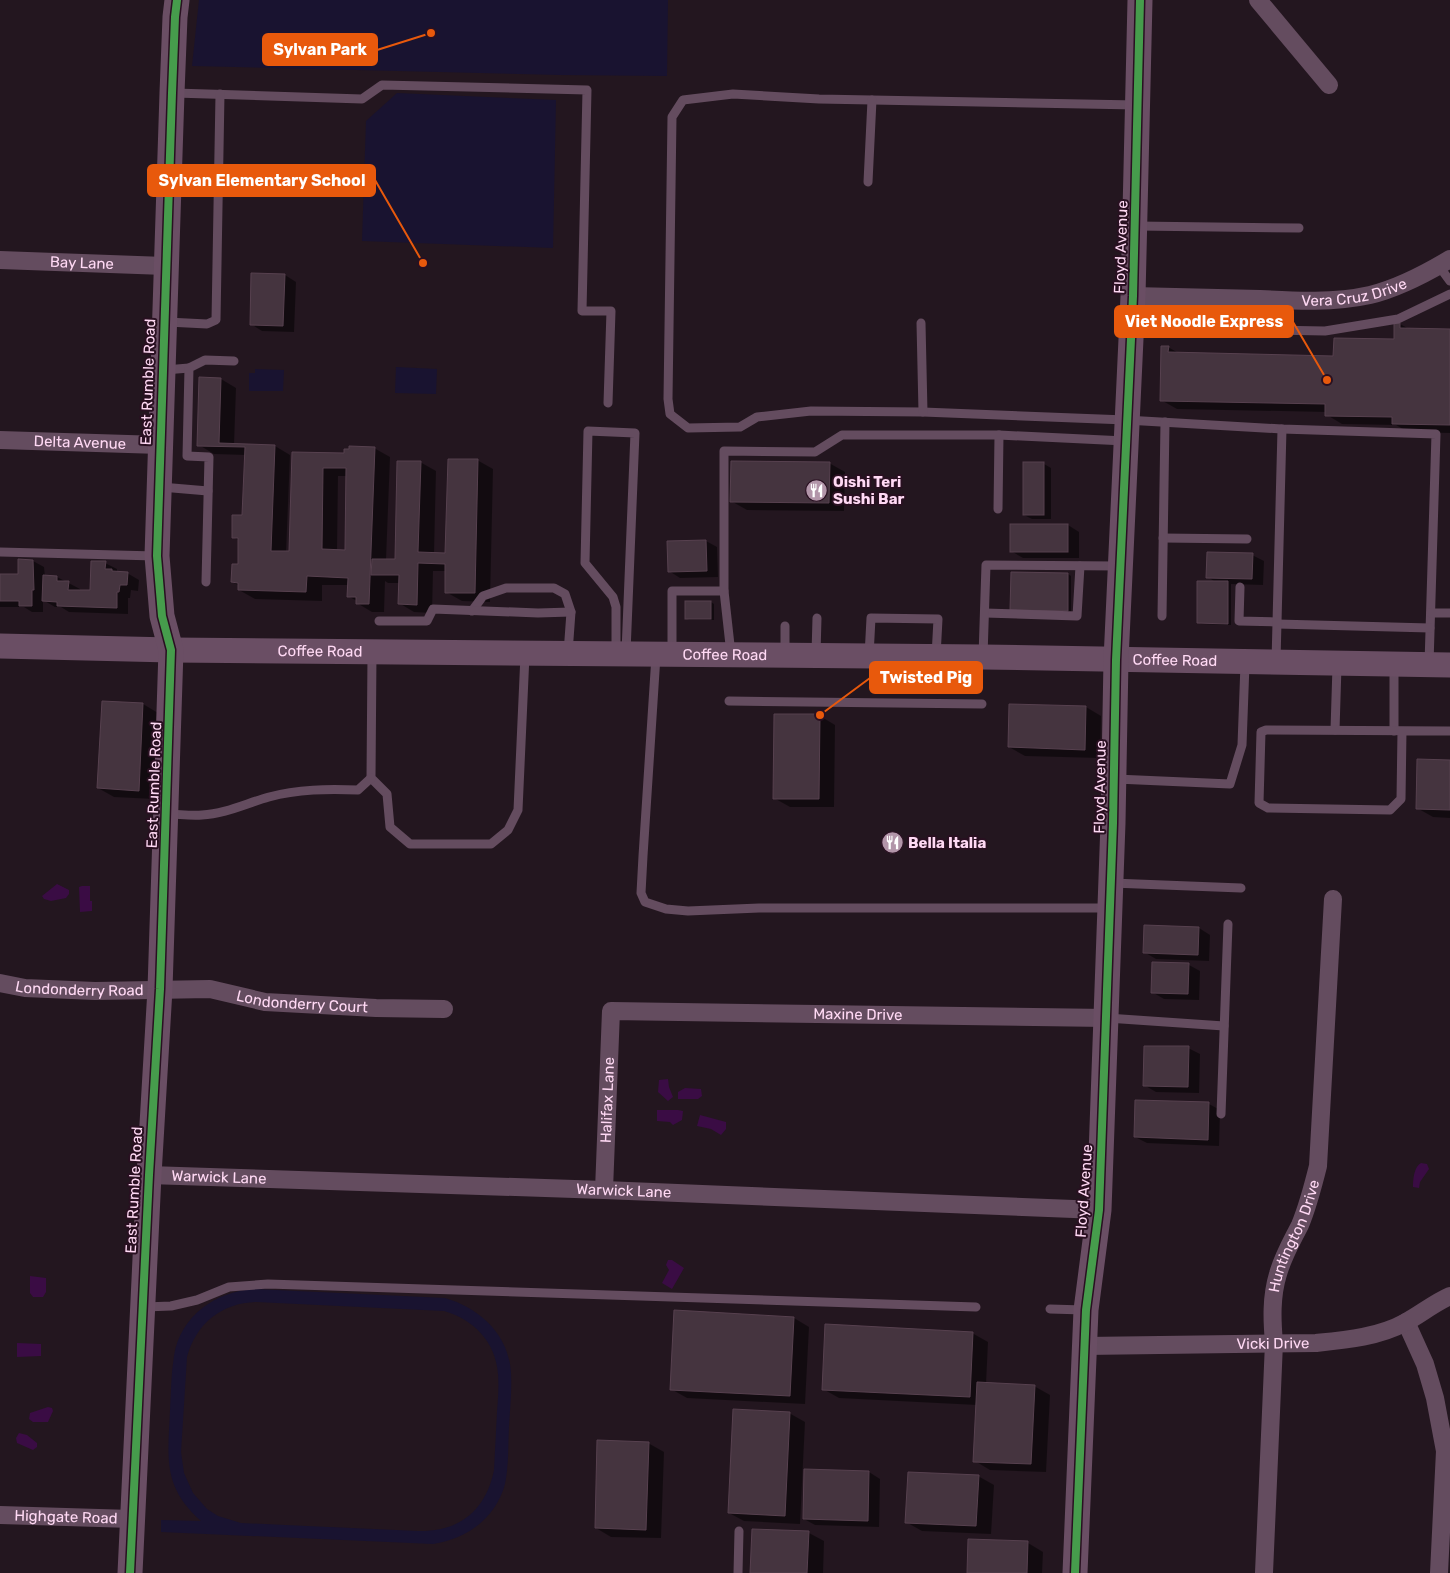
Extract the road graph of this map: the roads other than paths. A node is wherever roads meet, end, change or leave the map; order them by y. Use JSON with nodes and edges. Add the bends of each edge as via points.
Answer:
{"nodes":[{"id":1,"x":177,"y":0,"type":"edge"},
{"id":2,"x":1140,"y":0,"type":"edge"},
{"id":3,"x":1258,"y":0,"type":"edge"},
{"id":4,"x":1329,"y":86,"type":"dead end"},
{"id":5,"x":172,"y":93,"type":"junction"},
{"id":6,"x":220,"y":94,"type":"junction"},
{"id":7,"x":872,"y":100,"type":"junction"},
{"id":8,"x":1138,"y":105,"type":"junction"},
{"id":9,"x":868,"y":182,"type":"dead end"},
{"id":10,"x":1135,"y":226,"type":"junction"},
{"id":11,"x":1299,"y":228,"type":"dead end"},
{"id":12,"x":0,"y":260,"type":"edge"},
{"id":13,"x":1444,"y":263,"type":"edge"},
{"id":14,"x":166,"y":266,"type":"junction"},
{"id":15,"x":1450,"y":281,"type":"edge"},
{"id":16,"x":1450,"y":294,"type":"edge"},
{"id":17,"x":1133,"y":296,"type":"junction"},
{"id":18,"x":164,"y":322,"type":"junction"},
{"id":19,"x":920,"y":323,"type":"dead end"},
{"id":20,"x":1174,"y":328,"type":"dead end"},
{"id":21,"x":234,"y":361,"type":"dead end"},
{"id":22,"x":189,"y":368,"type":"junction"},
{"id":23,"x":162,"y":370,"type":"junction"},
{"id":24,"x":608,"y":403,"type":"dead end"},
{"id":25,"x":923,"y":412,"type":"junction"},
{"id":26,"x":1165,"y":422,"type":"junction"},
{"id":27,"x":1282,"y":429,"type":"junction"},
{"id":28,"x":1126,"y":431,"type":"junction"},
{"id":29,"x":999,"y":435,"type":"junction"},
{"id":30,"x":0,"y":440,"type":"edge"},
{"id":31,"x":160,"y":445,"type":"junction"},
{"id":32,"x":158,"y":487,"type":"junction"},
{"id":33,"x":208,"y":491,"type":"junction"},
{"id":34,"x":998,"y":509,"type":"dead end"},
{"id":35,"x":1163,"y":538,"type":"junction"},
{"id":36,"x":1247,"y":539,"type":"dead end"},
{"id":37,"x":0,"y":552,"type":"edge"},
{"id":38,"x":157,"y":556,"type":"junction"},
{"id":39,"x":1080,"y":566,"type":"junction"},
{"id":40,"x":1120,"y":566,"type":"junction"},
{"id":41,"x":206,"y":582,"type":"dead end"},
{"id":42,"x":1240,"y":587,"type":"dead end"},
{"id":43,"x":724,"y":591,"type":"junction"},
{"id":44,"x":472,"y":611,"type":"junction"},
{"id":45,"x":570,"y":612,"type":"junction"},
{"id":46,"x":984,"y":613,"type":"junction"},
{"id":47,"x":1431,"y":613,"type":"junction"},
{"id":48,"x":1450,"y":613,"type":"edge"},
{"id":49,"x":1162,"y":616,"type":"dead end"},
{"id":50,"x":817,"y":618,"type":"dead end"},
{"id":51,"x":379,"y":621,"type":"dead end"},
{"id":52,"x":1277,"y":623,"type":"junction"},
{"id":53,"x":785,"y":626,"type":"dead end"},
{"id":54,"x":1430,"y":628,"type":"junction"},
{"id":55,"x":0,"y":646,"type":"edge"},
{"id":56,"x":172,"y":650,"type":"junction"},
{"id":57,"x":372,"y":652,"type":"junction"},
{"id":58,"x":525,"y":653,"type":"junction"},
{"id":59,"x":568,"y":653,"type":"junction"},
{"id":60,"x":621,"y":654,"type":"junction"},
{"id":61,"x":664,"y":654,"type":"junction"},
{"id":62,"x":731,"y":655,"type":"junction"},
{"id":63,"x":785,"y":655,"type":"junction"},
{"id":64,"x":816,"y":655,"type":"junction"},
{"id":65,"x":869,"y":656,"type":"junction"},
{"id":66,"x":936,"y":656,"type":"junction"},
{"id":67,"x":983,"y":657,"type":"junction"},
{"id":68,"x":1116,"y":660,"type":"junction"},
{"id":69,"x":1245,"y":661,"type":"junction"},
{"id":70,"x":1276,"y":661,"type":"junction"},
{"id":71,"x":1337,"y":663,"type":"junction"},
{"id":72,"x":1394,"y":664,"type":"junction"},
{"id":73,"x":1440,"y":665,"type":"edge"},
{"id":74,"x":729,"y":701,"type":"dead end"},
{"id":75,"x":982,"y":704,"type":"dead end"},
{"id":76,"x":1335,"y":730,"type":"junction"},
{"id":77,"x":1398,"y":731,"type":"junction"},
{"id":78,"x":1450,"y":731,"type":"edge"},
{"id":79,"x":371,"y":778,"type":"junction"},
{"id":80,"x":1114,"y":779,"type":"junction"},
{"id":81,"x":167,"y":814,"type":"junction"},
{"id":82,"x":1110,"y":883,"type":"junction"},
{"id":83,"x":1241,"y":888,"type":"dead end"},
{"id":84,"x":1332,"y":899,"type":"dead end"},
{"id":85,"x":1109,"y":908,"type":"junction"},
{"id":86,"x":1228,"y":924,"type":"dead end"},
{"id":87,"x":0,"y":983,"type":"edge"},
{"id":88,"x":160,"y":989,"type":"junction"},
{"id":89,"x":444,"y":1009,"type":"dead end"},
{"id":90,"x":611,"y":1011,"type":"joint"},
{"id":91,"x":1106,"y":1018,"type":"junction"},
{"id":92,"x":1224,"y":1026,"type":"junction"},
{"id":93,"x":1221,"y":1114,"type":"dead end"},
{"id":94,"x":149,"y":1175,"type":"junction"},
{"id":95,"x":604,"y":1190,"type":"junction"},
{"id":96,"x":1099,"y":1210,"type":"junction"},
{"id":97,"x":1450,"y":1296,"type":"edge"},
{"id":98,"x":976,"y":1306,"type":"dead end"},
{"id":99,"x":142,"y":1307,"type":"junction"},
{"id":100,"x":1050,"y":1309,"type":"dead end"},
{"id":101,"x":1086,"y":1310,"type":"junction"},
{"id":102,"x":1406,"y":1322,"type":"junction"},
{"id":103,"x":1274,"y":1343,"type":"junction"},
{"id":104,"x":1085,"y":1346,"type":"junction"},
{"id":105,"x":1447,"y":1451,"type":"edge"},
{"id":106,"x":0,"y":1515,"type":"edge"},
{"id":107,"x":132,"y":1519,"type":"junction"},
{"id":108,"x":739,"y":1531,"type":"dead end"},
{"id":109,"x":130,"y":1573,"type":"edge"},
{"id":110,"x":738,"y":1573,"type":"edge"},
{"id":111,"x":1074,"y":1573,"type":"edge"},
{"id":112,"x":1264,"y":1573,"type":"edge"},
{"id":113,"x":1439,"y":1573,"type":"edge"}],
"edges":[{"from":1,"to":5,"type":"street","name":"East Rumble Road"},
{"from":2,"to":8,"type":"street","name":"Floyd Avenue"},
{"from":3,"to":4,"type":"street"},
{"from":5,"to":6,"type":"lane"},
{"from":5,"to":14,"type":"street","name":"East Rumble Road"},
{"from":6,"to":18,"type":"lane","via":[[216,320],[207,324]]},
{"from":6,"to":24,"type":"lane","via":[[362,99],[382,85],[588,90],[582,311],[611,311]]},
{"from":7,"to":8,"type":"lane"},
{"from":7,"to":9,"type":"lane"},
{"from":7,"to":25,"type":"lane","via":[[733,94],[683,100],[672,117],[670,414],[688,428],[740,427],[757,417],[802,412]]},
{"from":8,"to":10,"type":"street","name":"Floyd Avenue"},
{"from":10,"to":11,"type":"lane"},
{"from":10,"to":17,"type":"street","name":"Floyd Avenue"},
{"from":12,"to":14,"type":"street","name":"Bay Lane"},
{"from":13,"to":15,"type":"lane"},
{"from":13,"to":17,"type":"street","name":"Vera Cruz Drive","via":[[1404,284],[1346,299]]},
{"from":14,"to":18,"type":"street","name":"East Rumble Road"},
{"from":16,"to":20,"type":"lane","via":[[1398,319],[1325,331]]},
{"from":17,"to":28,"type":"street","name":"Floyd Avenue"},
{"from":18,"to":23,"type":"street","name":"East Rumble Road"},
{"from":19,"to":25,"type":"lane"},
{"from":21,"to":22,"type":"lane","via":[[205,360]]},
{"from":22,"to":23,"type":"lane"},
{"from":22,"to":33,"type":"lane","via":[[187,456],[208,457]]},
{"from":23,"to":31,"type":"street","name":"East Rumble Road"},
{"from":25,"to":28,"type":"lane","via":[[1092,419]]},
{"from":26,"to":27,"type":"lane"},
{"from":26,"to":28,"type":"lane"},
{"from":26,"to":35,"type":"lane"},
{"from":27,"to":47,"type":"lane","via":[[1436,434]]},
{"from":27,"to":52,"type":"lane"},
{"from":28,"to":29,"type":"lane"},
{"from":28,"to":40,"type":"street","name":"Floyd Avenue"},
{"from":29,"to":34,"type":"lane"},
{"from":29,"to":43,"type":"lane","via":[[842,435],[815,452],[724,451]]},
{"from":30,"to":31,"type":"street","name":"Delta Avenue"},
{"from":31,"to":32,"type":"street","name":"East Rumble Road"},
{"from":32,"to":33,"type":"lane"},
{"from":32,"to":38,"type":"street","name":"East Rumble Road"},
{"from":33,"to":41,"type":"lane"},
{"from":35,"to":36,"type":"lane"},
{"from":35,"to":49,"type":"lane"},
{"from":37,"to":38,"type":"lane"},
{"from":38,"to":56,"type":"street","name":"East Rumble Road","via":[[162,616]]},
{"from":39,"to":40,"type":"lane"},
{"from":39,"to":46,"type":"lane","via":[[986,565]]},
{"from":39,"to":46,"type":"lane","via":[[1077,616]]},
{"from":40,"to":68,"type":"street","name":"Floyd Avenue"},
{"from":42,"to":52,"type":"lane","via":[[1239,621]]},
{"from":43,"to":61,"type":"lane","via":[[672,591]]},
{"from":43,"to":62,"type":"lane"},
{"from":44,"to":45,"type":"lane"},
{"from":44,"to":45,"type":"lane","via":[[483,596],[506,588],[554,588],[565,594]]},
{"from":44,"to":51,"type":"lane","via":[[433,609],[428,621]]},
{"from":45,"to":59,"type":"lane"},
{"from":46,"to":67,"type":"lane"},
{"from":47,"to":48,"type":"lane"},
{"from":47,"to":54,"type":"lane"},
{"from":50,"to":64,"type":"lane"},
{"from":52,"to":54,"type":"lane"},
{"from":52,"to":70,"type":"lane"},
{"from":53,"to":63,"type":"lane"},
{"from":54,"to":73,"type":"lane"},
{"from":55,"to":56,"type":"street","name":"Coffee Road"},
{"from":56,"to":57,"type":"street","name":"Coffee Road"},
{"from":56,"to":81,"type":"street","name":"East Rumble Road"},
{"from":57,"to":58,"type":"street","name":"Coffee Road"},
{"from":57,"to":79,"type":"lane"},
{"from":58,"to":59,"type":"street","name":"Coffee Road"},
{"from":58,"to":79,"type":"lane","via":[[518,810],[508,830],[496,840],[491,844],[410,844],[390,827],[387,794]]},
{"from":59,"to":60,"type":"street","name":"Coffee Road"},
{"from":60,"to":60,"type":"lane","via":[[613,597],[584,563],[588,431],[635,433]]},
{"from":60,"to":61,"type":"street","name":"Coffee Road"},
{"from":61,"to":62,"type":"street","name":"Coffee Road"},
{"from":61,"to":85,"type":"lane","via":[[643,856],[641,893],[645,902],[666,909],[688,911]]},
{"from":62,"to":63,"type":"street","name":"Coffee Road"},
{"from":63,"to":64,"type":"street","name":"Coffee Road"},
{"from":64,"to":65,"type":"street","name":"Coffee Road"},
{"from":65,"to":66,"type":"street","name":"Coffee Road"},
{"from":65,"to":66,"type":"lane","via":[[871,618],[938,619]]},
{"from":66,"to":67,"type":"street","name":"Coffee Road"},
{"from":67,"to":68,"type":"street","name":"Coffee Road"},
{"from":68,"to":69,"type":"street","name":"Coffee Road"},
{"from":68,"to":80,"type":"street","name":"Floyd Avenue"},
{"from":69,"to":70,"type":"street","name":"Coffee Road"},
{"from":69,"to":80,"type":"lane","via":[[1242,745],[1230,784]]},
{"from":70,"to":71,"type":"street","name":"Coffee Road"},
{"from":71,"to":72,"type":"street","name":"Coffee Road"},
{"from":71,"to":76,"type":"lane"},
{"from":72,"to":73,"type":"street","name":"Coffee Road"},
{"from":72,"to":77,"type":"lane"},
{"from":74,"to":75,"type":"lane"},
{"from":76,"to":77,"type":"lane"},
{"from":76,"to":77,"type":"lane","via":[[1261,732],[1259,803],[1268,808],[1390,810],[1401,799]]},
{"from":77,"to":78,"type":"lane"},
{"from":79,"to":81,"type":"lane","via":[[358,790],[321,788],[270,796],[245,806],[202,815]]},
{"from":80,"to":82,"type":"street","name":"Floyd Avenue"},
{"from":81,"to":88,"type":"street","name":"East Rumble Road"},
{"from":82,"to":83,"type":"lane"},
{"from":82,"to":85,"type":"street","name":"Floyd Avenue"},
{"from":84,"to":103,"type":"street","name":"Huntington Drive","via":[[1318,1166],[1312,1194],[1278,1274],[1272,1312]]},
{"from":85,"to":91,"type":"street","name":"Floyd Avenue"},
{"from":86,"to":92,"type":"lane"},
{"from":87,"to":88,"type":"street","name":"Londonderry Road","via":[[33,989]]},
{"from":88,"to":89,"type":"street","name":"Londonderry Court","via":[[210,989],[265,1002]]},
{"from":88,"to":94,"type":"street","name":"East Rumble Road"},
{"from":90,"to":91,"type":"street","name":"Maxine Drive"},
{"from":90,"to":95,"type":"street","name":"Halifax Lane"},
{"from":91,"to":92,"type":"lane"},
{"from":91,"to":96,"type":"street","name":"Floyd Avenue"},
{"from":92,"to":93,"type":"lane"},
{"from":94,"to":95,"type":"street","name":"Warwick Lane"},
{"from":94,"to":99,"type":"street","name":"East Rumble Road"},
{"from":95,"to":96,"type":"street","name":"Warwick Lane"},
{"from":96,"to":101,"type":"street","name":"Floyd Avenue"},
{"from":97,"to":102,"type":"street","name":"Vicki Drive"},
{"from":98,"to":99,"type":"lane","via":[[268,1284],[229,1287],[171,1306]]},
{"from":99,"to":107,"type":"street","name":"East Rumble Road"},
{"from":100,"to":101,"type":"lane"},
{"from":101,"to":104,"type":"street","name":"Floyd Avenue"},
{"from":102,"to":103,"type":"street","name":"Vicki Drive","via":[[1351,1339]]},
{"from":102,"to":105,"type":"street","via":[[1425,1364]]},
{"from":103,"to":104,"type":"street","name":"Vicki Drive"},
{"from":103,"to":112,"type":"street","name":"Huntington Drive"},
{"from":104,"to":111,"type":"street","name":"Floyd Avenue"},
{"from":105,"to":113,"type":"street"},
{"from":106,"to":107,"type":"street","name":"Highgate Road"},
{"from":107,"to":109,"type":"street","name":"East Rumble Road"},
{"from":108,"to":110,"type":"lane"}]}
